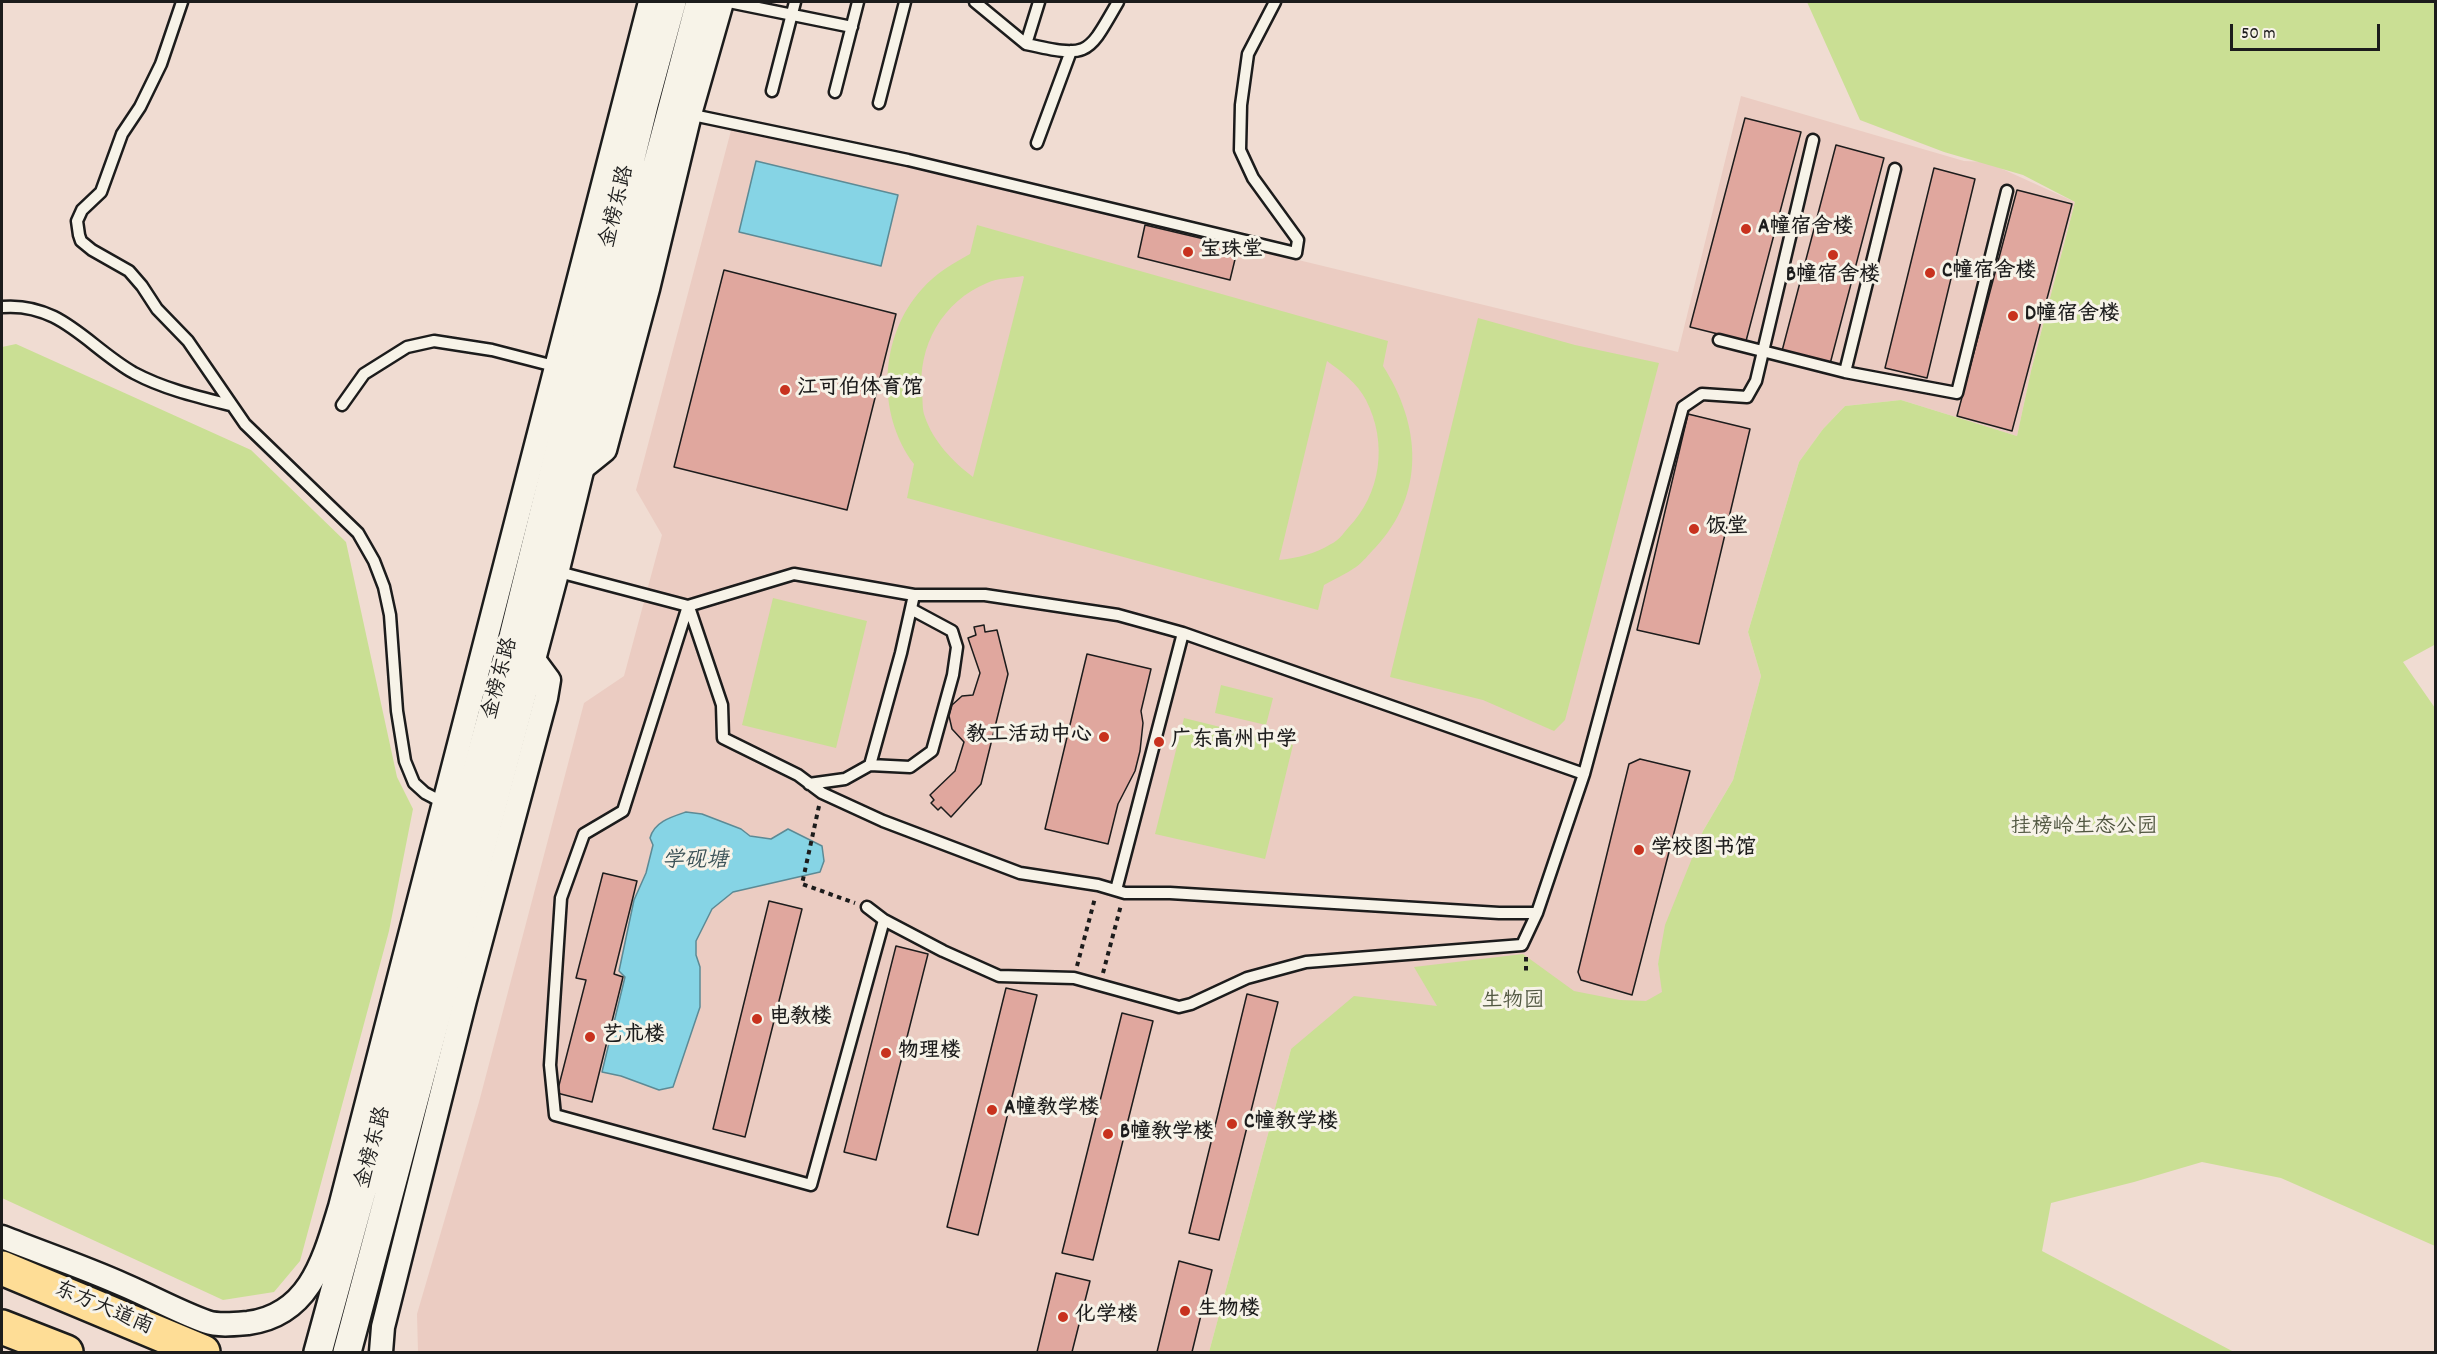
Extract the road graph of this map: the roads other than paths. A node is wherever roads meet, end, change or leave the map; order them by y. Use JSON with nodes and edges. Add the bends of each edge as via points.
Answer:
{"nodes":[{"id":1,"x":182,"y":2,"type":"edge"},
{"id":2,"x":650,"y":2,"type":"edge"},
{"id":3,"x":672,"y":2,"type":"edge"},
{"id":4,"x":699,"y":2,"type":"edge"},
{"id":5,"x":722,"y":2,"type":"edge"},
{"id":6,"x":729,"y":2,"type":"edge"},
{"id":7,"x":795,"y":2,"type":"edge"},
{"id":8,"x":858,"y":2,"type":"edge"},
{"id":9,"x":905,"y":2,"type":"edge"},
{"id":10,"x":975,"y":2,"type":"edge"},
{"id":11,"x":1039,"y":2,"type":"edge"},
{"id":12,"x":1118,"y":2,"type":"edge"},
{"id":13,"x":1275,"y":2,"type":"edge"},
{"id":14,"x":792,"y":15,"type":"junction"},
{"id":15,"x":852,"y":27,"type":"junction"},
{"id":16,"x":1026,"y":44,"type":"junction"},
{"id":17,"x":1071,"y":51,"type":"junction"},
{"id":18,"x":772,"y":91,"type":"dead end"},
{"id":19,"x":835,"y":92,"type":"dead end"},
{"id":20,"x":879,"y":103,"type":"dead end"},
{"id":21,"x":654,"y":112,"type":"junction"},
{"id":22,"x":1813,"y":140,"type":"dead end"},
{"id":23,"x":1037,"y":143,"type":"dead end"},
{"id":24,"x":1895,"y":169,"type":"dead end"},
{"id":25,"x":2007,"y":191,"type":"dead end"},
{"id":26,"x":2,"y":307,"type":"edge"},
{"id":27,"x":604,"y":319,"type":"junction"},
{"id":28,"x":1719,"y":340,"type":"dead end"},
{"id":29,"x":1762,"y":350,"type":"junction"},
{"id":30,"x":567,"y":370,"type":"junction"},
{"id":31,"x":1845,"y":372,"type":"junction"},
{"id":32,"x":230,"y":405,"type":"junction"},
{"id":33,"x":342,"y":405,"type":"dead end"},
{"id":34,"x":579,"y":471,"type":"junction"},
{"id":35,"x":543,"y":569,"type":"junction"},
{"id":36,"x":914,"y":594,"type":"junction"},
{"id":37,"x":688,"y":606,"type":"junction"},
{"id":38,"x":911,"y":609,"type":"junction"},
{"id":39,"x":1183,"y":633,"type":"junction"},
{"id":40,"x":532,"y":657,"type":"junction"},
{"id":41,"x":870,"y":765,"type":"junction"},
{"id":42,"x":1584,"y":774,"type":"junction"},
{"id":43,"x":809,"y":784,"type":"junction"},
{"id":44,"x":444,"y":802,"type":"junction"},
{"id":45,"x":446,"y":890,"type":"junction"},
{"id":46,"x":1120,"y":891,"type":"junction"},
{"id":47,"x":867,"y":907,"type":"road end"},
{"id":48,"x":1537,"y":913,"type":"junction"},
{"id":49,"x":884,"y":920,"type":"junction"},
{"id":50,"x":2,"y":1237,"type":"edge"},
{"id":51,"x":2,"y":1268,"type":"edge"},
{"id":52,"x":2,"y":1328,"type":"edge"},
{"id":53,"x":66,"y":1353,"type":"edge"},
{"id":54,"x":203,"y":1353,"type":"edge"},
{"id":55,"x":318,"y":1353,"type":"edge"},
{"id":56,"x":347,"y":1353,"type":"edge"},
{"id":57,"x":381,"y":1353,"type":"edge"}],
"edges":[{"from":1,"to":32,"type":"lane","via":[[161,64],[122,134],[101,192],[82,210],[77,221],[81,241],[129,271],[157,309],[188,341]]},
{"from":2,"to":21,"type":"street"},
{"from":3,"to":21,"type":"street","name":"金榜东路"},
{"from":4,"to":21,"type":"street","name":"金榜东路"},
{"from":5,"to":21,"type":"street"},
{"from":6,"to":14,"type":"lane"},
{"from":7,"to":14,"type":"lane"},
{"from":8,"to":15,"type":"lane"},
{"from":9,"to":20,"type":"lane"},
{"from":10,"to":16,"type":"lane"},
{"from":11,"to":16,"type":"lane"},
{"from":12,"to":17,"type":"lane","via":[[1095,41],[1084,50]]},
{"from":13,"to":21,"type":"lane","via":[[1248,54],[1240,150],[1253,178],[1298,240],[1296,253],[908,160]]},
{"from":14,"to":15,"type":"lane"},
{"from":14,"to":18,"type":"lane"},
{"from":15,"to":19,"type":"lane"},
{"from":16,"to":17,"type":"lane"},
{"from":17,"to":23,"type":"lane"},
{"from":21,"to":27,"type":"street","name":"金榜东路"},
{"from":21,"to":30,"type":"street"},
{"from":21,"to":34,"type":"street","via":[[648,289],[605,450]]},
{"from":22,"to":29,"type":"lane"},
{"from":24,"to":31,"type":"lane"},
{"from":25,"to":31,"type":"lane","via":[[1957,393]]},
{"from":26,"to":32,"type":"lane","via":[[44,312],[81,333],[133,372],[164,386]]},
{"from":27,"to":30,"type":"street","name":"金榜东路"},
{"from":27,"to":34,"type":"street","name":"金榜东路"},
{"from":28,"to":29,"type":"lane"},
{"from":29,"to":31,"type":"lane"},
{"from":29,"to":42,"type":"lane","via":[[1756,381],[1747,397],[1702,394],[1683,407]]},
{"from":30,"to":33,"type":"lane","via":[[483,348],[434,341],[407,347],[364,374]]},
{"from":30,"to":35,"type":"street","name":"金榜东路"},
{"from":30,"to":44,"type":"street"},
{"from":32,"to":44,"type":"lane","via":[[358,533],[374,561],[390,615],[405,761],[414,783]]},
{"from":34,"to":35,"type":"street","name":"金榜东路"},
{"from":35,"to":37,"type":"lane"},
{"from":35,"to":40,"type":"street","name":"金榜东路"},
{"from":35,"to":45,"type":"street","name":"金榜东路"},
{"from":36,"to":37,"type":"lane","via":[[794,574]]},
{"from":36,"to":38,"type":"lane"},
{"from":36,"to":39,"type":"lane","via":[[985,595],[1118,615]]},
{"from":37,"to":43,"type":"lane","via":[[722,705],[723,738]]},
{"from":37,"to":49,"type":"lane","via":[[622,811],[584,834],[561,898],[550,1065],[555,1115],[812,1185]]},
{"from":38,"to":41,"type":"lane"},
{"from":38,"to":41,"type":"lane","via":[[952,631],[957,648],[953,675],[932,751],[910,767]]},
{"from":39,"to":42,"type":"lane"},
{"from":39,"to":46,"type":"lane"},
{"from":40,"to":45,"type":"street","name":"金榜东路"},
{"from":40,"to":57,"type":"street","via":[[549,680],[546,698],[462,1011],[383,1327]]},
{"from":41,"to":43,"type":"lane","via":[[845,779]]},
{"from":42,"to":48,"type":"lane"},
{"from":43,"to":46,"type":"lane","via":[[883,821],[1020,873]]},
{"from":44,"to":45,"type":"street"},
{"from":45,"to":50,"type":"street","via":[[327,1250],[303,1294],[280,1315],[241,1324],[210,1324],[123,1284]]},
{"from":45,"to":55,"type":"street","name":"金榜东路"},
{"from":45,"to":56,"type":"street","name":"金榜东路"},
{"from":46,"to":48,"type":"lane"},
{"from":47,"to":49,"type":"lane"},
{"from":48,"to":49,"type":"lane","via":[[1522,945],[1306,962],[1247,978],[1179,1007],[1074,978],[999,976]]},
{"from":51,"to":54,"type":"main road","name":"东方大道南"},
{"from":52,"to":53,"type":"main road"}]}
